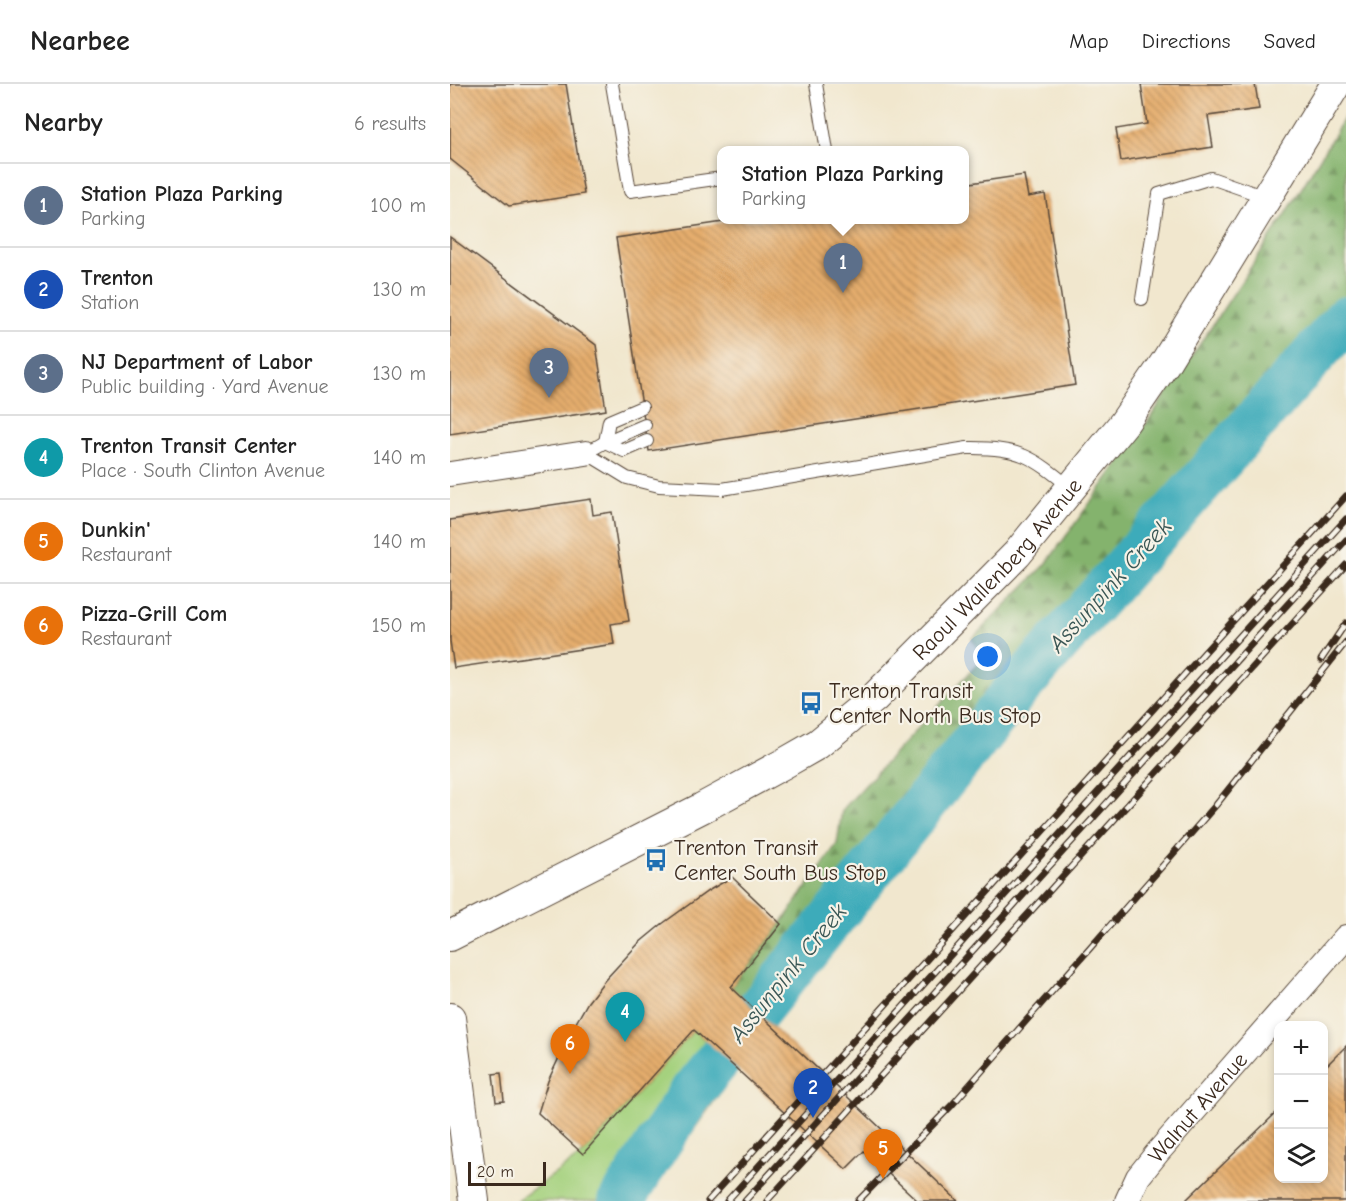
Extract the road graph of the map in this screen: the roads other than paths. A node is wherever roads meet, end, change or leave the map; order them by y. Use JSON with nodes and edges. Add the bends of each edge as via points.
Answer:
{"nodes":[{"id":1,"x":612,"y":84,"type":"edge"},
{"id":2,"x":816,"y":84,"type":"edge"},
{"id":3,"x":1336,"y":84,"type":"edge"},
{"id":4,"x":826,"y":146,"type":"edge"},
{"id":5,"x":717,"y":179,"type":"edge"},
{"id":6,"x":1266,"y":197,"type":"junction"},
{"id":7,"x":1142,"y":299,"type":"dead end"},
{"id":8,"x":642,"y":407,"type":"dead end"},
{"id":9,"x":645,"y":425,"type":"dead end"},
{"id":10,"x":648,"y":441,"type":"dead end"},
{"id":11,"x":596,"y":448,"type":"junction"},
{"id":12,"x":450,"y":474,"type":"edge"},
{"id":13,"x":1072,"y":488,"type":"junction"},
{"id":14,"x":450,"y":936,"type":"edge"},
{"id":15,"x":1346,"y":937,"type":"edge"},
{"id":16,"x":450,"y":1018,"type":"edge"},
{"id":17,"x":474,"y":1201,"type":"edge"},
{"id":18,"x":1127,"y":1201,"type":"edge"}],
"edges":[{"from":1,"to":5,"type":"lane","via":[[630,191]]},
{"from":2,"to":4,"type":"lane"},
{"from":3,"to":6,"type":"street","name":"Raoul Wallenberg Avenue"},
{"from":6,"to":7,"type":"lane","via":[[1211,178],[1159,194]]},
{"from":6,"to":13,"type":"street","name":"Raoul Wallenberg Avenue","via":[[1165,363]]},
{"from":8,"to":11,"type":"lane","via":[[609,422]]},
{"from":9,"to":11,"type":"lane"},
{"from":10,"to":11,"type":"lane","via":[[624,451]]},
{"from":11,"to":12,"type":"street"},
{"from":11,"to":13,"type":"lane","via":[[627,478],[659,486],[722,489],[990,447],[1039,462]]},
{"from":13,"to":14,"type":"street","name":"Raoul Wallenberg Avenue","via":[[1017,554],[951,622],[874,698],[818,744]]},
{"from":15,"to":18,"type":"street","name":"Walnut Avenue","via":[[1158,1152],[1138,1177]]},
{"from":16,"to":17,"type":"street"}]}
